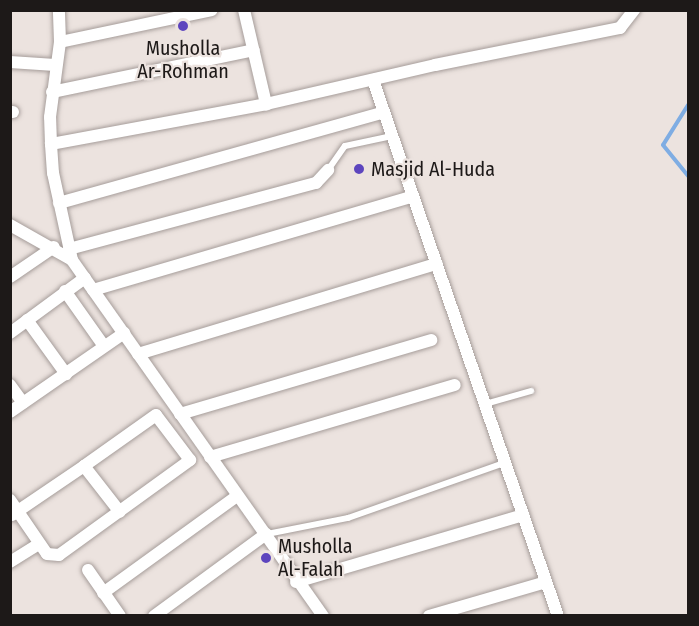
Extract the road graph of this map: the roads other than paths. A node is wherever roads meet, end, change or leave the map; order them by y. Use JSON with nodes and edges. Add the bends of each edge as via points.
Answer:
{"nodes":[{"id":1,"x":59,"y":10,"type":"edge"},
{"id":2,"x":212,"y":10,"type":"edge"},
{"id":3,"x":244,"y":10,"type":"edge"},
{"id":4,"x":634,"y":10,"type":"edge"},
{"id":5,"x":60,"y":42,"type":"junction"},
{"id":6,"x":254,"y":50,"type":"junction"},
{"id":7,"x":10,"y":62,"type":"edge"},
{"id":8,"x":55,"y":65,"type":"junction"},
{"id":9,"x":373,"y":80,"type":"junction"},
{"id":10,"x":51,"y":92,"type":"junction"},
{"id":11,"x":266,"y":104,"type":"junction"},
{"id":12,"x":384,"y":112,"type":"junction"},
{"id":13,"x":392,"y":136,"type":"junction"},
{"id":14,"x":51,"y":144,"type":"junction"},
{"id":15,"x":328,"y":170,"type":"joint"},
{"id":16,"x":411,"y":197,"type":"junction"},
{"id":17,"x":59,"y":203,"type":"junction"},
{"id":18,"x":11,"y":226,"type":"edge"},
{"id":19,"x":54,"y":247,"type":"junction"},
{"id":20,"x":70,"y":254,"type":"junction"},
{"id":21,"x":437,"y":264,"type":"junction"},
{"id":22,"x":10,"y":277,"type":"edge"},
{"id":23,"x":85,"y":278,"type":"junction"},
{"id":24,"x":93,"y":290,"type":"junction"},
{"id":25,"x":65,"y":291,"type":"junction"},
{"id":26,"x":27,"y":320,"type":"junction"},
{"id":27,"x":10,"y":333,"type":"edge"},
{"id":28,"x":124,"y":333,"type":"junction"},
{"id":29,"x":431,"y":340,"type":"dead end"},
{"id":30,"x":104,"y":346,"type":"junction"},
{"id":31,"x":138,"y":354,"type":"junction"},
{"id":32,"x":66,"y":374,"type":"junction"},
{"id":33,"x":10,"y":385,"type":"edge"},
{"id":34,"x":455,"y":386,"type":"dead end"},
{"id":35,"x":531,"y":391,"type":"dead end"},
{"id":36,"x":23,"y":403,"type":"junction"},
{"id":37,"x":485,"y":405,"type":"junction"},
{"id":38,"x":10,"y":412,"type":"edge"},
{"id":39,"x":184,"y":419,"type":"junction"},
{"id":40,"x":173,"y":435,"type":"junction"},
{"id":41,"x":210,"y":457,"type":"junction"},
{"id":42,"x":504,"y":463,"type":"junction"},
{"id":43,"x":84,"y":466,"type":"junction"},
{"id":44,"x":237,"y":496,"type":"junction"},
{"id":45,"x":10,"y":500,"type":"edge"},
{"id":46,"x":120,"y":512,"type":"junction"},
{"id":47,"x":14,"y":514,"type":"edge"},
{"id":48,"x":523,"y":515,"type":"junction"},
{"id":49,"x":266,"y":534,"type":"junction"},
{"id":50,"x":39,"y":544,"type":"junction"},
{"id":51,"x":10,"y":562,"type":"edge"},
{"id":52,"x":88,"y":570,"type":"dead end"},
{"id":53,"x":296,"y":582,"type":"junction"},
{"id":54,"x":546,"y":582,"type":"junction"},
{"id":55,"x":103,"y":593,"type":"junction"},
{"id":56,"x":120,"y":615,"type":"edge"},
{"id":57,"x":154,"y":615,"type":"edge"},
{"id":58,"x":323,"y":615,"type":"edge"},
{"id":59,"x":429,"y":615,"type":"edge"},
{"id":60,"x":558,"y":615,"type":"edge"}],
"edges":[{"from":1,"to":5,"type":"street"},
{"from":2,"to":5,"type":"street"},
{"from":3,"to":6,"type":"street"},
{"from":4,"to":9,"type":"street","via":[[620,28]]},
{"from":5,"to":8,"type":"street"},
{"from":6,"to":10,"type":"street"},
{"from":6,"to":11,"type":"street"},
{"from":7,"to":8,"type":"street"},
{"from":8,"to":10,"type":"street"},
{"from":9,"to":11,"type":"street"},
{"from":9,"to":12,"type":"street"},
{"from":10,"to":14,"type":"street"},
{"from":11,"to":14,"type":"street"},
{"from":12,"to":13,"type":"street"},
{"from":12,"to":17,"type":"street"},
{"from":13,"to":15,"type":"lane","via":[[345,146]]},
{"from":13,"to":16,"type":"street"},
{"from":14,"to":17,"type":"street"},
{"from":15,"to":20,"type":"street","via":[[316,183]]},
{"from":16,"to":21,"type":"street"},
{"from":16,"to":24,"type":"street"},
{"from":17,"to":20,"type":"street"},
{"from":18,"to":19,"type":"street"},
{"from":19,"to":20,"type":"street"},
{"from":19,"to":22,"type":"street"},
{"from":20,"to":23,"type":"street"},
{"from":21,"to":31,"type":"street"},
{"from":21,"to":37,"type":"street"},
{"from":23,"to":24,"type":"street"},
{"from":23,"to":25,"type":"street"},
{"from":24,"to":28,"type":"street"},
{"from":25,"to":26,"type":"street"},
{"from":25,"to":30,"type":"street"},
{"from":26,"to":27,"type":"street"},
{"from":26,"to":32,"type":"street"},
{"from":28,"to":30,"type":"street"},
{"from":28,"to":31,"type":"street"},
{"from":29,"to":39,"type":"street"},
{"from":30,"to":32,"type":"street"},
{"from":31,"to":39,"type":"street"},
{"from":32,"to":36,"type":"street"},
{"from":33,"to":36,"type":"street"},
{"from":34,"to":41,"type":"street"},
{"from":35,"to":37,"type":"lane"},
{"from":36,"to":38,"type":"street"},
{"from":37,"to":42,"type":"street"},
{"from":39,"to":40,"type":"street"},
{"from":39,"to":41,"type":"street"},
{"from":40,"to":43,"type":"street","via":[[160,417],[153,415]]},
{"from":40,"to":46,"type":"street","via":[[190,460],[188,465]]},
{"from":41,"to":44,"type":"street"},
{"from":42,"to":48,"type":"street"},
{"from":42,"to":49,"type":"lane","via":[[348,518]]},
{"from":43,"to":46,"type":"street"},
{"from":43,"to":47,"type":"street"},
{"from":44,"to":49,"type":"street"},
{"from":44,"to":55,"type":"street"},
{"from":45,"to":47,"type":"street"},
{"from":46,"to":50,"type":"street","via":[[59,555],[47,554]]},
{"from":47,"to":50,"type":"street"},
{"from":48,"to":53,"type":"street"},
{"from":48,"to":54,"type":"street"},
{"from":49,"to":53,"type":"street"},
{"from":49,"to":57,"type":"street"},
{"from":50,"to":51,"type":"street"},
{"from":52,"to":55,"type":"street"},
{"from":53,"to":58,"type":"street"},
{"from":54,"to":59,"type":"street"},
{"from":54,"to":60,"type":"street"},
{"from":55,"to":56,"type":"street"}]}
